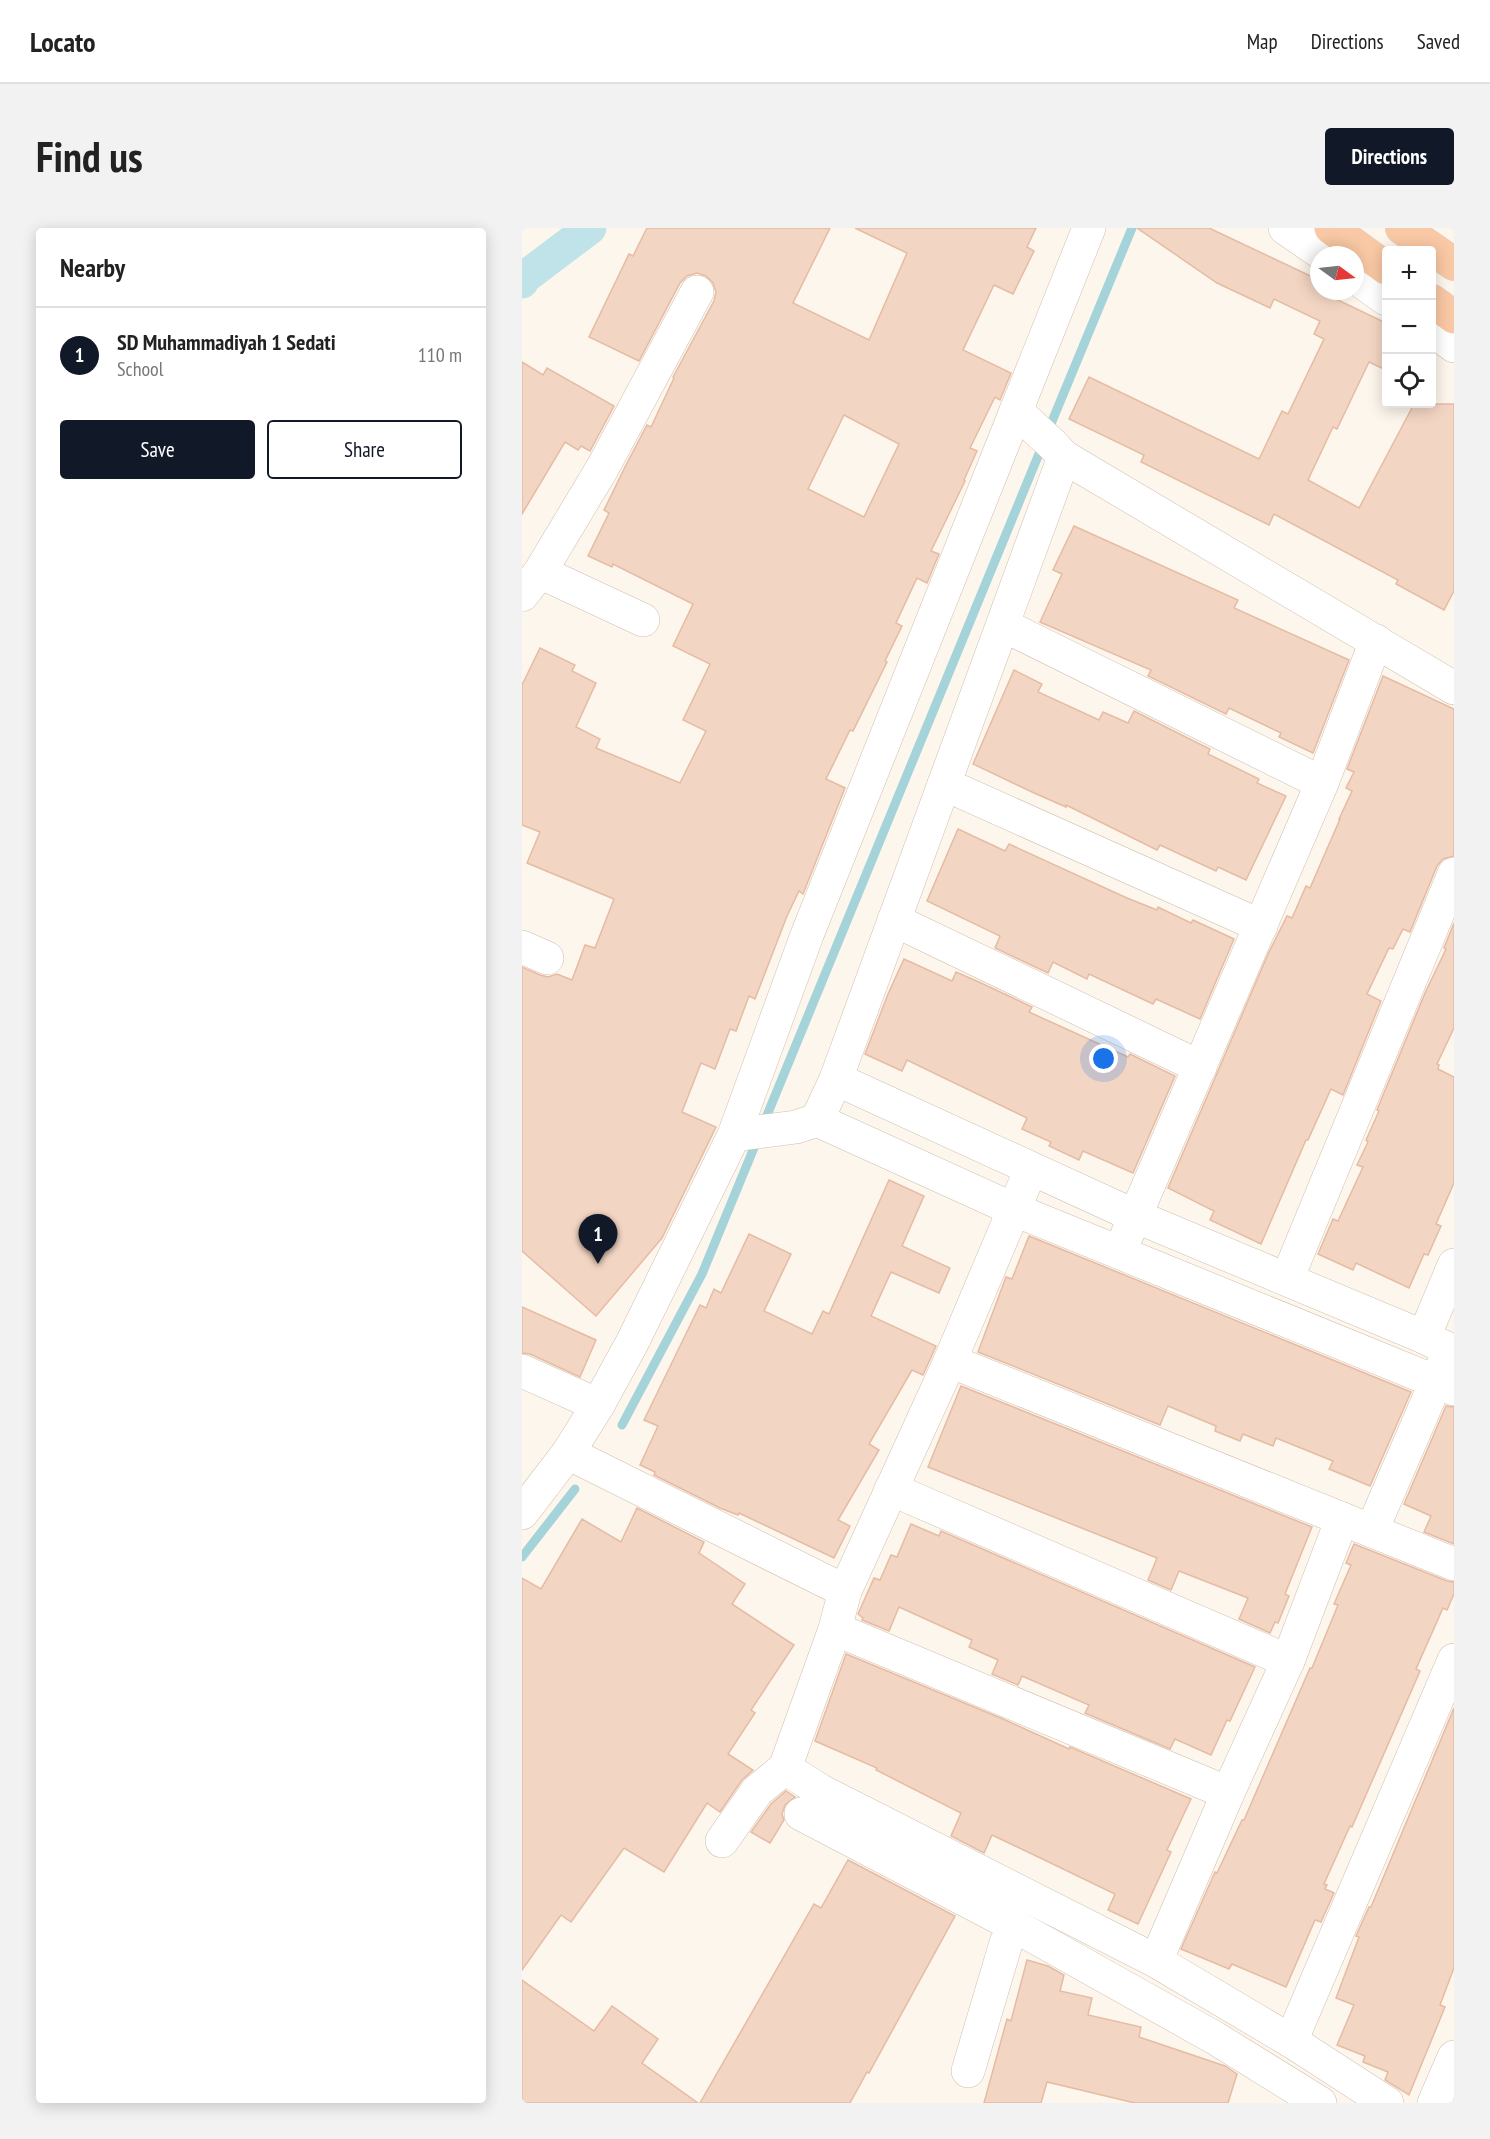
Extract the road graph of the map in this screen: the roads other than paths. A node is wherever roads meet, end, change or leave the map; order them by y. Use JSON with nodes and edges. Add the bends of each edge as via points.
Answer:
{"nodes":[{"id":1,"x":1089,"y":228,"type":"edge"},
{"id":2,"x":1285,"y":228,"type":"edge"},
{"id":3,"x":1331,"y":228,"type":"edge"},
{"id":4,"x":1402,"y":228,"type":"edge"},
{"id":5,"x":1311,"y":246,"type":"edge"},
{"id":6,"x":1454,"y":264,"type":"edge"},
{"id":7,"x":1382,"y":265,"type":"edge"},
{"id":8,"x":1364,"y":283,"type":"edge"},
{"id":9,"x":697,"y":292,"type":"dead end"},
{"id":10,"x":1382,"y":296,"type":"edge"},
{"id":11,"x":1436,"y":304,"type":"edge"},
{"id":12,"x":1454,"y":317,"type":"edge"},
{"id":13,"x":1436,"y":333,"type":"edge"},
{"id":14,"x":1454,"y":346,"type":"edge"},
{"id":15,"x":1041,"y":434,"type":"junction"},
{"id":16,"x":531,"y":583,"type":"edge"},
{"id":17,"x":643,"y":620,"type":"dead end"},
{"id":18,"x":1003,"y":624,"type":"junction"},
{"id":19,"x":1376,"y":641,"type":"junction"},
{"id":20,"x":1454,"y":688,"type":"edge"},
{"id":21,"x":1322,"y":783,"type":"junction"},
{"id":22,"x":944,"y":784,"type":"junction"},
{"id":23,"x":1454,"y":874,"type":"edge"},
{"id":24,"x":894,"y":920,"type":"junction"},
{"id":25,"x":1261,"y":926,"type":"junction"},
{"id":26,"x":1200,"y":1067,"type":"junction"},
{"id":27,"x":836,"y":1079,"type":"junction"},
{"id":28,"x":806,"y":1123,"type":"junction"},
{"id":29,"x":744,"y":1134,"type":"junction"},
{"id":30,"x":1031,"y":1169,"type":"junction"},
{"id":31,"x":1015,"y":1210,"type":"junction"},
{"id":32,"x":1135,"y":1216,"type":"junction"},
{"id":33,"x":1119,"y":1253,"type":"junction"},
{"id":34,"x":1454,"y":1265,"type":"edge"},
{"id":35,"x":1287,"y":1279,"type":"junction"},
{"id":36,"x":1443,"y":1347,"type":"edge"},
{"id":37,"x":950,"y":1361,"type":"junction"},
{"id":38,"x":522,"y":1371,"type":"edge"},
{"id":39,"x":1444,"y":1385,"type":"edge"},
{"id":40,"x":598,"y":1405,"type":"junction"},
{"id":41,"x":568,"y":1454,"type":"junction"},
{"id":42,"x":891,"y":1489,"type":"junction"},
{"id":43,"x":522,"y":1513,"type":"edge"},
{"id":44,"x":1342,"y":1519,"type":"junction"},
{"id":45,"x":1372,"y":1530,"type":"junction"},
{"id":46,"x":1454,"y":1564,"type":"edge"},
{"id":47,"x":845,"y":1591,"type":"junction"},
{"id":48,"x":835,"y":1629,"type":"junction"},
{"id":49,"x":1454,"y":1660,"type":"edge"},
{"id":50,"x":1288,"y":1661,"type":"junction"},
{"id":51,"x":785,"y":1768,"type":"junction"},
{"id":52,"x":1228,"y":1793,"type":"junction"},
{"id":53,"x":801,"y":1814,"type":"dead end"},
{"id":54,"x":722,"y":1841,"type":"dead end"},
{"id":55,"x":1015,"y":1926,"type":"junction"},
{"id":56,"x":1156,"y":1961,"type":"junction"},
{"id":57,"x":1291,"y":2041,"type":"junction"},
{"id":58,"x":1454,"y":2057,"type":"edge"},
{"id":59,"x":968,"y":2071,"type":"dead end"},
{"id":60,"x":1320,"y":2103,"type":"edge"},
{"id":61,"x":1387,"y":2103,"type":"edge"},
{"id":62,"x":1434,"y":2103,"type":"edge"}],
"edges":[{"from":1,"to":15,"type":"street"},
{"from":2,"to":5,"type":"street"},
{"from":3,"to":7,"type":"highway"},
{"from":4,"to":6,"type":"highway"},
{"from":8,"to":10,"type":"street"},
{"from":9,"to":16,"type":"street","via":[[603,467]]},
{"from":11,"to":12,"type":"highway"},
{"from":13,"to":14,"type":"street"},
{"from":15,"to":18,"type":"street"},
{"from":15,"to":19,"type":"street"},
{"from":15,"to":29,"type":"street","via":[[807,935]]},
{"from":16,"to":17,"type":"street"},
{"from":18,"to":21,"type":"street"},
{"from":18,"to":22,"type":"street"},
{"from":19,"to":20,"type":"street"},
{"from":19,"to":21,"type":"street"},
{"from":21,"to":25,"type":"street"},
{"from":22,"to":24,"type":"street"},
{"from":22,"to":25,"type":"street"},
{"from":23,"to":35,"type":"street"},
{"from":24,"to":26,"type":"street"},
{"from":24,"to":27,"type":"street"},
{"from":25,"to":26,"type":"street"},
{"from":26,"to":32,"type":"street"},
{"from":27,"to":28,"type":"street"},
{"from":27,"to":30,"type":"street"},
{"from":28,"to":29,"type":"street"},
{"from":28,"to":31,"type":"street"},
{"from":29,"to":40,"type":"street"},
{"from":30,"to":31,"type":"street"},
{"from":30,"to":32,"type":"street"},
{"from":31,"to":33,"type":"street"},
{"from":31,"to":37,"type":"street"},
{"from":32,"to":33,"type":"street"},
{"from":32,"to":35,"type":"street"},
{"from":33,"to":39,"type":"street"},
{"from":34,"to":36,"type":"street"},
{"from":35,"to":36,"type":"street"},
{"from":36,"to":39,"type":"street"},
{"from":37,"to":42,"type":"street"},
{"from":37,"to":44,"type":"street"},
{"from":38,"to":40,"type":"street"},
{"from":39,"to":45,"type":"street"},
{"from":40,"to":41,"type":"street"},
{"from":41,"to":43,"type":"street"},
{"from":41,"to":47,"type":"street"},
{"from":42,"to":47,"type":"street"},
{"from":42,"to":50,"type":"street"},
{"from":44,"to":45,"type":"street"},
{"from":44,"to":50,"type":"street"},
{"from":45,"to":46,"type":"street"},
{"from":47,"to":48,"type":"street"},
{"from":48,"to":51,"type":"street"},
{"from":48,"to":52,"type":"street"},
{"from":49,"to":57,"type":"street"},
{"from":50,"to":52,"type":"street"},
{"from":51,"to":54,"type":"street","via":[[757,1791]]},
{"from":51,"to":56,"type":"street","via":[[821,1791]]},
{"from":52,"to":56,"type":"street"},
{"from":53,"to":55,"type":"street"},
{"from":55,"to":59,"type":"street","via":[[1006,1942]]},
{"from":55,"to":60,"type":"street","via":[[1215,2038]]},
{"from":56,"to":57,"type":"street"},
{"from":57,"to":61,"type":"street"},
{"from":58,"to":62,"type":"street"}]}
